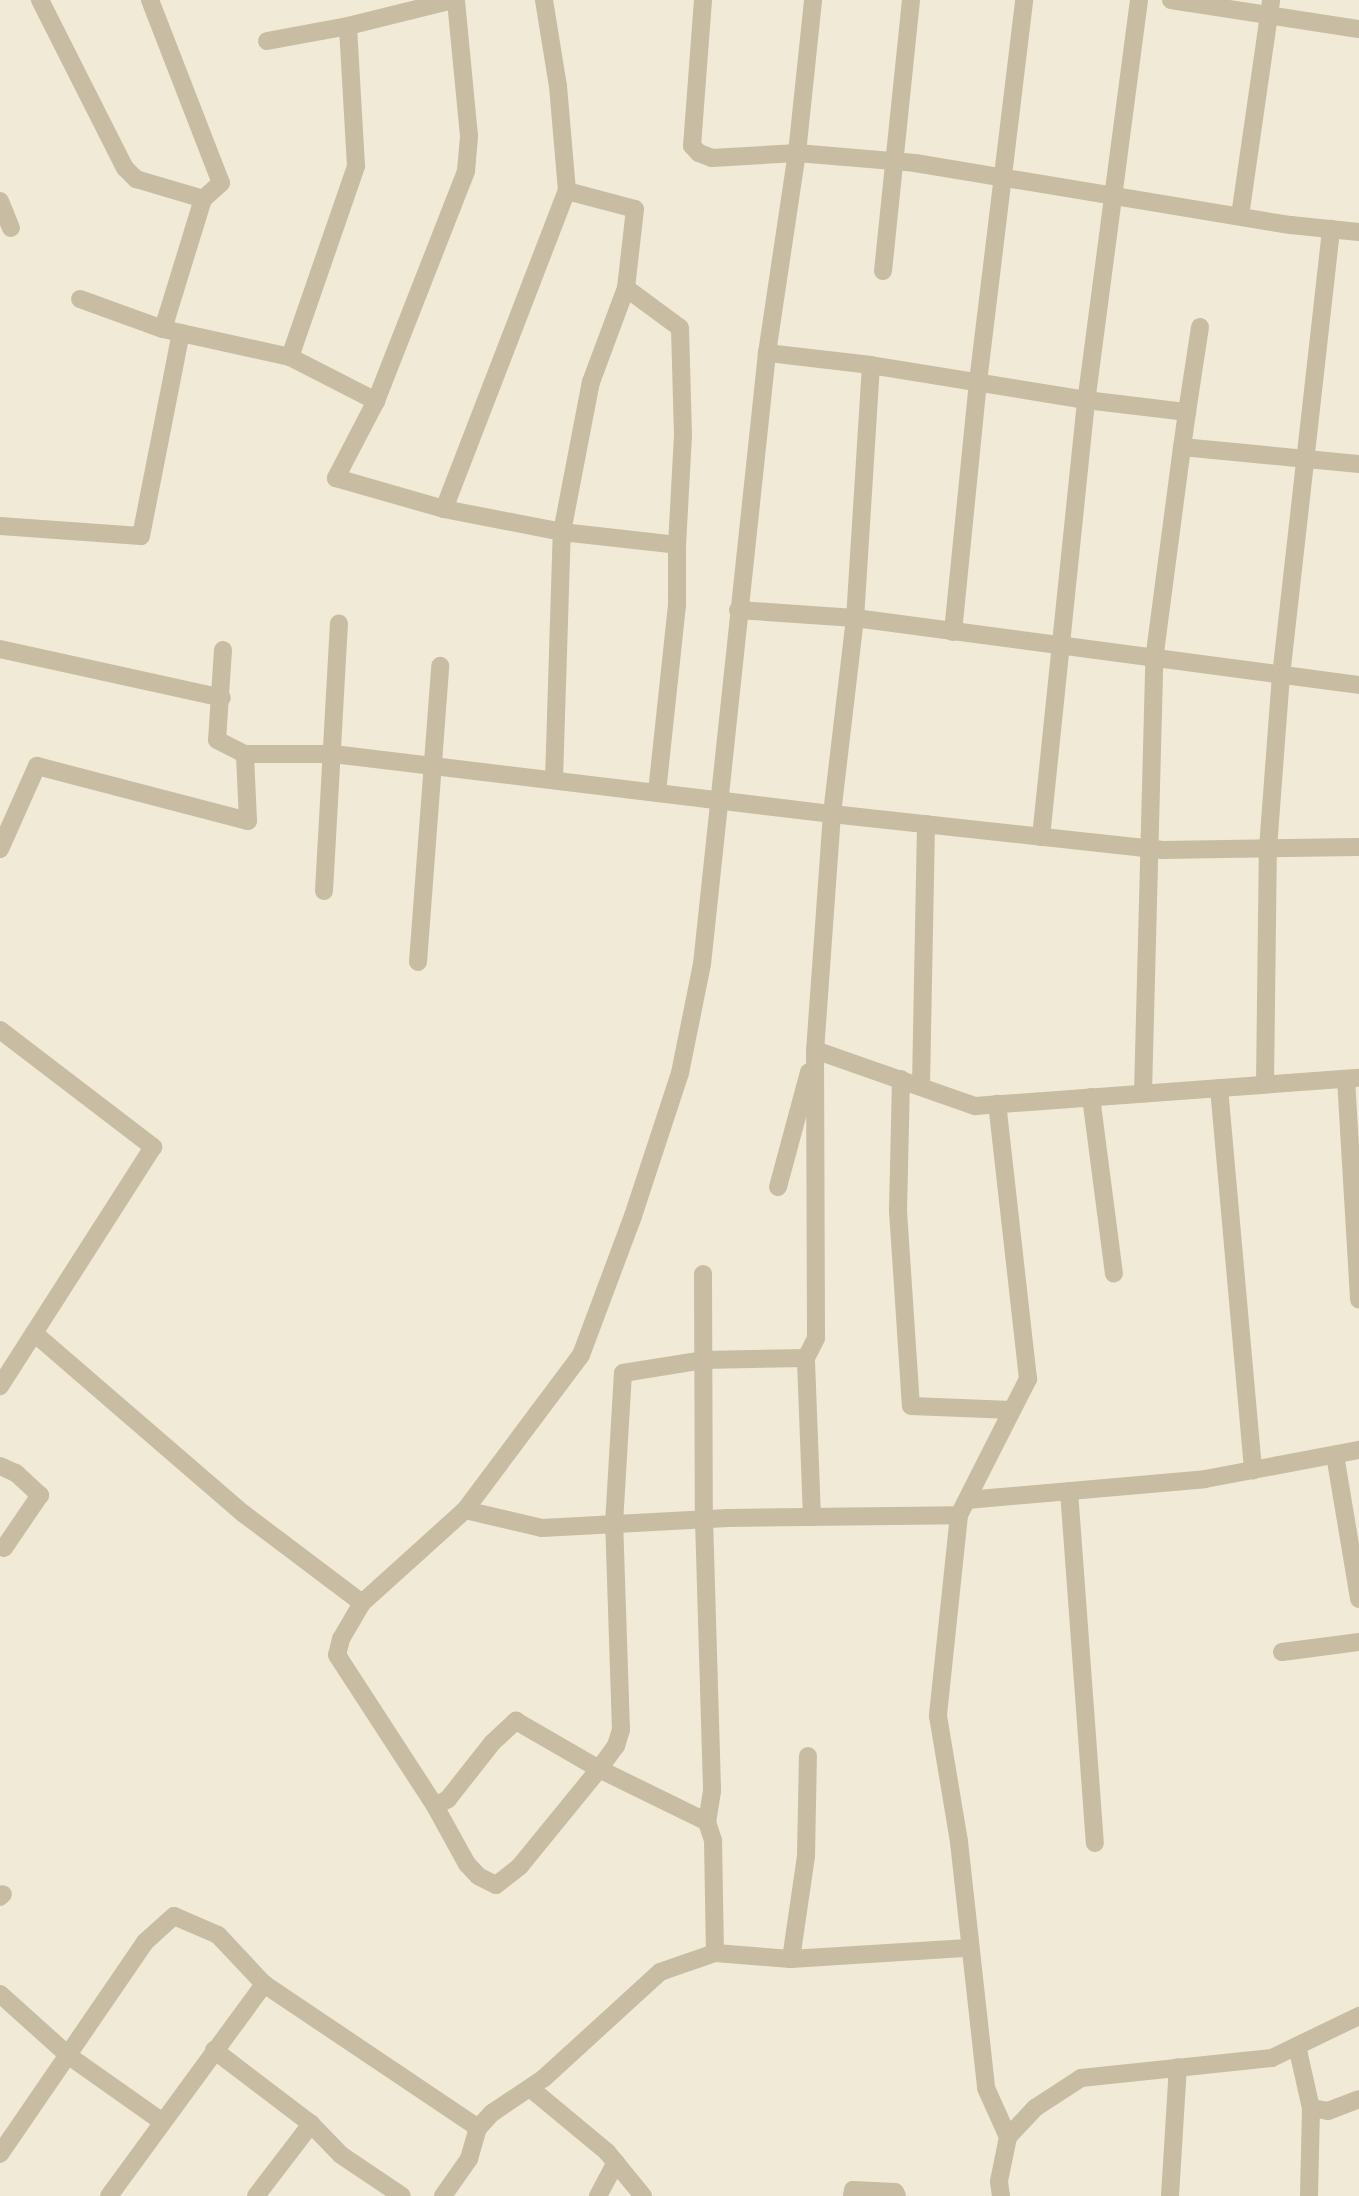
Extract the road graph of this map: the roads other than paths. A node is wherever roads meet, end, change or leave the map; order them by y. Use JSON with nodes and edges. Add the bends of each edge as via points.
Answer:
{"nodes":[{"id":1,"x":40,"y":0,"type":"edge"},
{"id":2,"x":150,"y":0,"type":"edge"},
{"id":3,"x":454,"y":0,"type":"edge"},
{"id":4,"x":544,"y":0,"type":"edge"},
{"id":5,"x":703,"y":0,"type":"edge"},
{"id":6,"x":813,"y":0,"type":"edge"},
{"id":7,"x":911,"y":0,"type":"edge"},
{"id":8,"x":1024,"y":0,"type":"edge"},
{"id":9,"x":1139,"y":0,"type":"edge"},
{"id":10,"x":1171,"y":0,"type":"edge"},
{"id":11,"x":1271,"y":8,"type":"edge"},
{"id":12,"x":348,"y":26,"type":"junction"},
{"id":13,"x":1359,"y":29,"type":"edge"},
{"id":14,"x":267,"y":41,"type":"dead end"},
{"id":15,"x":797,"y":153,"type":"junction"},
{"id":16,"x":894,"y":161,"type":"junction"},
{"id":17,"x":1005,"y":177,"type":"junction"},
{"id":18,"x":567,"y":191,"type":"junction"},
{"id":19,"x":1113,"y":195,"type":"junction"},
{"id":20,"x":203,"y":199,"type":"junction"},
{"id":21,"x":0,"y":201,"type":"edge"},
{"id":22,"x":1240,"y":216,"type":"junction"},
{"id":23,"x":11,"y":228,"type":"dead end"},
{"id":24,"x":1331,"y":229,"type":"junction"},
{"id":25,"x":1359,"y":232,"type":"edge"},
{"id":26,"x":883,"y":271,"type":"dead end"},
{"id":27,"x":626,"y":288,"type":"junction"},
{"id":28,"x":80,"y":299,"type":"dead end"},
{"id":29,"x":1200,"y":327,"type":"dead end"},
{"id":30,"x":172,"y":331,"type":"junction"},
{"id":31,"x":767,"y":353,"type":"junction"},
{"id":32,"x":290,"y":357,"type":"junction"},
{"id":33,"x":871,"y":365,"type":"junction"},
{"id":34,"x":978,"y":382,"type":"junction"},
{"id":35,"x":1086,"y":400,"type":"junction"},
{"id":36,"x":376,"y":401,"type":"junction"},
{"id":37,"x":1187,"y":412,"type":"junction"},
{"id":38,"x":1182,"y":447,"type":"junction"},
{"id":39,"x":1307,"y":459,"type":"junction"},
{"id":40,"x":1359,"y":464,"type":"edge"},
{"id":41,"x":444,"y":509,"type":"junction"},
{"id":42,"x":0,"y":526,"type":"edge"},
{"id":43,"x":562,"y":532,"type":"junction"},
{"id":44,"x":677,"y":545,"type":"junction"},
{"id":45,"x":738,"y":610,"type":"junction"},
{"id":46,"x":855,"y":618,"type":"junction"},
{"id":47,"x":339,"y":623,"type":"dead end"},
{"id":48,"x":953,"y":632,"type":"junction"},
{"id":49,"x":1058,"y":648,"type":"junction"},
{"id":50,"x":0,"y":649,"type":"edge"},
{"id":51,"x":223,"y":650,"type":"dead end"},
{"id":52,"x":1154,"y":660,"type":"junction"},
{"id":53,"x":440,"y":666,"type":"dead end"},
{"id":54,"x":1281,"y":676,"type":"junction"},
{"id":55,"x":1359,"y":685,"type":"edge"},
{"id":56,"x":222,"y":698,"type":"junction"},
{"id":57,"x":245,"y":754,"type":"junction"},
{"id":58,"x":333,"y":754,"type":"junction"},
{"id":59,"x":433,"y":766,"type":"junction"},
{"id":60,"x":554,"y":780,"type":"junction"},
{"id":61,"x":657,"y":793,"type":"junction"},
{"id":62,"x":717,"y":800,"type":"junction"},
{"id":63,"x":832,"y":814,"type":"junction"},
{"id":64,"x":926,"y":824,"type":"junction"},
{"id":65,"x":1041,"y":837,"type":"junction"},
{"id":66,"x":1359,"y":847,"type":"edge"},
{"id":67,"x":1151,"y":848,"type":"junction"},
{"id":68,"x":1268,"y":848,"type":"junction"},
{"id":69,"x":0,"y":849,"type":"edge"},
{"id":70,"x":324,"y":891,"type":"dead end"},
{"id":71,"x":418,"y":962,"type":"dead end"},
{"id":72,"x":0,"y":1030,"type":"edge"},
{"id":73,"x":815,"y":1050,"type":"junction"},
{"id":74,"x":901,"y":1079,"type":"junction"},
{"id":75,"x":1352,"y":1079,"type":"edge"},
{"id":76,"x":1265,"y":1084,"type":"junction"},
{"id":77,"x":921,"y":1085,"type":"junction"},
{"id":78,"x":1219,"y":1088,"type":"junction"},
{"id":79,"x":1143,"y":1093,"type":"junction"},
{"id":80,"x":1091,"y":1097,"type":"junction"},
{"id":81,"x":997,"y":1104,"type":"junction"},
{"id":82,"x":778,"y":1187,"type":"dead end"},
{"id":83,"x":703,"y":1274,"type":"dead end"},
{"id":84,"x":1114,"y":1274,"type":"dead end"},
{"id":85,"x":1359,"y":1300,"type":"edge"},
{"id":86,"x":34,"y":1333,"type":"junction"},
{"id":87,"x":806,"y":1358,"type":"junction"},
{"id":88,"x":703,"y":1360,"type":"junction"},
{"id":89,"x":0,"y":1386,"type":"edge"},
{"id":90,"x":1012,"y":1410,"type":"junction"},
{"id":91,"x":1359,"y":1450,"type":"edge"},
{"id":92,"x":1335,"y":1455,"type":"junction"},
{"id":93,"x":0,"y":1466,"type":"edge"},
{"id":94,"x":1253,"y":1470,"type":"junction"},
{"id":95,"x":1069,"y":1491,"type":"junction"},
{"id":96,"x":963,"y":1508,"type":"junction"},
{"id":97,"x":465,"y":1510,"type":"junction"},
{"id":98,"x":812,"y":1517,"type":"junction"},
{"id":99,"x":704,"y":1519,"type":"junction"},
{"id":100,"x":614,"y":1524,"type":"junction"},
{"id":101,"x":4,"y":1548,"type":"dead end"},
{"id":102,"x":1359,"y":1599,"type":"edge"},
{"id":103,"x":362,"y":1603,"type":"junction"},
{"id":104,"x":1359,"y":1642,"type":"edge"},
{"id":105,"x":1282,"y":1652,"type":"dead end"},
{"id":106,"x":808,"y":1756,"type":"dead end"},
{"id":107,"x":599,"y":1769,"type":"junction"},
{"id":108,"x":435,"y":1806,"type":"junction"},
{"id":109,"x":707,"y":1822,"type":"junction"},
{"id":110,"x":1095,"y":1843,"type":"dead end"},
{"id":111,"x":968,"y":1948,"type":"junction"},
{"id":112,"x":715,"y":1953,"type":"junction"},
{"id":113,"x":791,"y":1959,"type":"junction"},
{"id":114,"x":264,"y":1984,"type":"junction"},
{"id":115,"x":0,"y":1994,"type":"edge"},
{"id":116,"x":1359,"y":2016,"type":"edge"},
{"id":117,"x":1297,"y":2046,"type":"junction"},
{"id":118,"x":214,"y":2050,"type":"junction"},
{"id":119,"x":69,"y":2056,"type":"junction"},
{"id":120,"x":1178,"y":2067,"type":"junction"},
{"id":121,"x":530,"y":2088,"type":"junction"},
{"id":122,"x":1359,"y":2099,"type":"edge"},
{"id":123,"x":1311,"y":2108,"type":"junction"},
{"id":124,"x":161,"y":2121,"type":"junction"},
{"id":125,"x":311,"y":2124,"type":"junction"},
{"id":126,"x":478,"y":2128,"type":"junction"},
{"id":127,"x":1008,"y":2137,"type":"junction"},
{"id":128,"x":0,"y":2154,"type":"edge"},
{"id":129,"x":616,"y":2162,"type":"junction"},
{"id":130,"x":109,"y":2196,"type":"edge"},
{"id":131,"x":256,"y":2196,"type":"edge"},
{"id":132,"x":402,"y":2196,"type":"edge"},
{"id":133,"x":443,"y":2196,"type":"edge"},
{"id":134,"x":598,"y":2196,"type":"edge"},
{"id":135,"x":643,"y":2196,"type":"edge"},
{"id":136,"x":852,"y":2196,"type":"edge"},
{"id":137,"x":897,"y":2196,"type":"edge"},
{"id":138,"x":998,"y":2196,"type":"edge"},
{"id":139,"x":1170,"y":2196,"type":"edge"},
{"id":140,"x":1309,"y":2196,"type":"edge"}],
"edges":[{"from":1,"to":20,"type":"street","via":[[125,168],[136,179]]},
{"from":2,"to":20,"type":"street","via":[[221,183]]},
{"from":3,"to":12,"type":"street"},
{"from":3,"to":36,"type":"street","via":[[469,136],[466,171]]},
{"from":4,"to":18,"type":"street"},
{"from":5,"to":15,"type":"street","via":[[692,146],[712,158]]},
{"from":6,"to":15,"type":"street"},
{"from":7,"to":16,"type":"street"},
{"from":8,"to":17,"type":"street"},
{"from":9,"to":19,"type":"street"},
{"from":10,"to":11,"type":"street"},
{"from":11,"to":13,"type":"street"},
{"from":11,"to":22,"type":"street"},
{"from":12,"to":14,"type":"street"},
{"from":12,"to":32,"type":"street","via":[[356,166]]},
{"from":15,"to":16,"type":"street"},
{"from":15,"to":31,"type":"street"},
{"from":16,"to":17,"type":"street"},
{"from":16,"to":26,"type":"street"},
{"from":17,"to":19,"type":"street"},
{"from":17,"to":34,"type":"street"},
{"from":18,"to":27,"type":"street","via":[[635,209]]},
{"from":18,"to":41,"type":"street"},
{"from":19,"to":22,"type":"street"},
{"from":19,"to":35,"type":"street"},
{"from":20,"to":30,"type":"street"},
{"from":21,"to":23,"type":"street"},
{"from":22,"to":24,"type":"street"},
{"from":24,"to":25,"type":"street"},
{"from":24,"to":39,"type":"street"},
{"from":27,"to":43,"type":"street","via":[[591,382]]},
{"from":27,"to":44,"type":"street","via":[[680,328],[683,435]]},
{"from":28,"to":30,"type":"street"},
{"from":29,"to":37,"type":"street"},
{"from":30,"to":32,"type":"street"},
{"from":30,"to":42,"type":"street","via":[[141,536]]},
{"from":31,"to":33,"type":"street"},
{"from":31,"to":45,"type":"street"},
{"from":32,"to":36,"type":"street"},
{"from":33,"to":34,"type":"street"},
{"from":33,"to":46,"type":"street"},
{"from":34,"to":35,"type":"street"},
{"from":34,"to":48,"type":"street"},
{"from":35,"to":37,"type":"street"},
{"from":35,"to":49,"type":"street"},
{"from":36,"to":41,"type":"street","via":[[336,478]]},
{"from":37,"to":38,"type":"street"},
{"from":38,"to":39,"type":"street"},
{"from":38,"to":52,"type":"street"},
{"from":39,"to":40,"type":"street"},
{"from":39,"to":54,"type":"street"},
{"from":41,"to":43,"type":"street"},
{"from":43,"to":44,"type":"street"},
{"from":43,"to":60,"type":"street"},
{"from":44,"to":61,"type":"street","via":[[677,605]]},
{"from":45,"to":46,"type":"street"},
{"from":45,"to":62,"type":"street"},
{"from":46,"to":48,"type":"street"},
{"from":46,"to":63,"type":"street"},
{"from":47,"to":58,"type":"street"},
{"from":48,"to":49,"type":"street"},
{"from":49,"to":52,"type":"street"},
{"from":49,"to":65,"type":"street"},
{"from":50,"to":56,"type":"street"},
{"from":51,"to":56,"type":"street"},
{"from":52,"to":54,"type":"street"},
{"from":52,"to":67,"type":"street"},
{"from":53,"to":59,"type":"street"},
{"from":54,"to":55,"type":"street"},
{"from":54,"to":68,"type":"street"},
{"from":56,"to":57,"type":"street","via":[[217,740]]},
{"from":57,"to":58,"type":"street"},
{"from":57,"to":69,"type":"street","via":[[248,821],[37,766]]},
{"from":58,"to":59,"type":"street"},
{"from":58,"to":70,"type":"street"},
{"from":59,"to":60,"type":"street"},
{"from":59,"to":71,"type":"street"},
{"from":60,"to":61,"type":"street"},
{"from":61,"to":62,"type":"street"},
{"from":62,"to":63,"type":"street"},
{"from":62,"to":97,"type":"street","via":[[702,964],[683,1057],[633,1216],[581,1355]]},
{"from":63,"to":64,"type":"street"},
{"from":63,"to":73,"type":"street"},
{"from":64,"to":65,"type":"street"},
{"from":64,"to":77,"type":"street"},
{"from":65,"to":67,"type":"street"},
{"from":66,"to":68,"type":"street"},
{"from":67,"to":68,"type":"street"},
{"from":67,"to":79,"type":"street"},
{"from":68,"to":76,"type":"street"},
{"from":72,"to":86,"type":"street","via":[[153,1147]]},
{"from":73,"to":74,"type":"street"},
{"from":73,"to":82,"type":"street"},
{"from":73,"to":87,"type":"street","via":[[816,1338]]},
{"from":74,"to":77,"type":"street"},
{"from":74,"to":90,"type":"street","via":[[898,1211],[911,1406]]},
{"from":75,"to":76,"type":"street"},
{"from":75,"to":85,"type":"street"},
{"from":76,"to":78,"type":"street"},
{"from":77,"to":81,"type":"street","via":[[975,1106]]},
{"from":78,"to":79,"type":"street"},
{"from":78,"to":94,"type":"street"},
{"from":79,"to":80,"type":"street"},
{"from":80,"to":81,"type":"street"},
{"from":80,"to":84,"type":"street"},
{"from":81,"to":90,"type":"street","via":[[1028,1379]]},
{"from":83,"to":88,"type":"street"},
{"from":86,"to":89,"type":"street"},
{"from":86,"to":103,"type":"street","via":[[244,1514]]},
{"from":87,"to":88,"type":"street"},
{"from":87,"to":98,"type":"street"},
{"from":88,"to":99,"type":"street"},
{"from":88,"to":100,"type":"street","via":[[623,1373]]},
{"from":90,"to":96,"type":"street"},
{"from":91,"to":92,"type":"street"},
{"from":92,"to":94,"type":"street"},
{"from":92,"to":102,"type":"street"},
{"from":93,"to":101,"type":"street","via":[[40,1495]]},
{"from":94,"to":95,"type":"street"},
{"from":95,"to":96,"type":"street"},
{"from":95,"to":110,"type":"street"},
{"from":96,"to":98,"type":"street"},
{"from":96,"to":111,"type":"street","via":[[938,1716],[959,1842]]},
{"from":97,"to":100,"type":"street","via":[[542,1528]]},
{"from":97,"to":103,"type":"street"},
{"from":98,"to":99,"type":"street"},
{"from":99,"to":100,"type":"street"},
{"from":99,"to":109,"type":"street","via":[[712,1791]]},
{"from":100,"to":107,"type":"street","via":[[621,1730]]},
{"from":103,"to":108,"type":"street","via":[[337,1655]]},
{"from":104,"to":105,"type":"street"},
{"from":106,"to":113,"type":"street","via":[[806,1856]]},
{"from":107,"to":108,"type":"street","via":[[516,1721],[448,1799]]},
{"from":107,"to":108,"type":"street","via":[[520,1866],[496,1885],[467,1864]]},
{"from":107,"to":109,"type":"street"},
{"from":109,"to":112,"type":"street","via":[[713,1840]]},
{"from":111,"to":113,"type":"street"},
{"from":111,"to":127,"type":"street","via":[[986,2088]]},
{"from":112,"to":113,"type":"street"},
{"from":112,"to":121,"type":"street","via":[[660,1972]]},
{"from":114,"to":118,"type":"street"},
{"from":114,"to":119,"type":"street","via":[[218,1935],[174,1916],[145,1942]]},
{"from":114,"to":126,"type":"street"},
{"from":115,"to":119,"type":"street"},
{"from":116,"to":117,"type":"street"},
{"from":117,"to":120,"type":"street","via":[[1272,2058]]},
{"from":117,"to":123,"type":"street"},
{"from":118,"to":124,"type":"street"},
{"from":118,"to":125,"type":"street"},
{"from":119,"to":124,"type":"street"},
{"from":119,"to":128,"type":"street"},
{"from":120,"to":127,"type":"street","via":[[1081,2078],[1035,2108]]},
{"from":120,"to":139,"type":"street"},
{"from":121,"to":126,"type":"street"},
{"from":121,"to":129,"type":"street"},
{"from":122,"to":123,"type":"street","via":[[1328,2111]]},
{"from":123,"to":140,"type":"street"},
{"from":124,"to":130,"type":"street"},
{"from":125,"to":131,"type":"street"},
{"from":125,"to":132,"type":"street","via":[[341,2155]]},
{"from":126,"to":133,"type":"street","via":[[469,2159]]},
{"from":127,"to":138,"type":"street"},
{"from":129,"to":134,"type":"street"},
{"from":129,"to":135,"type":"street"},
{"from":136,"to":137,"type":"street","via":[[853,2190]]}]}
